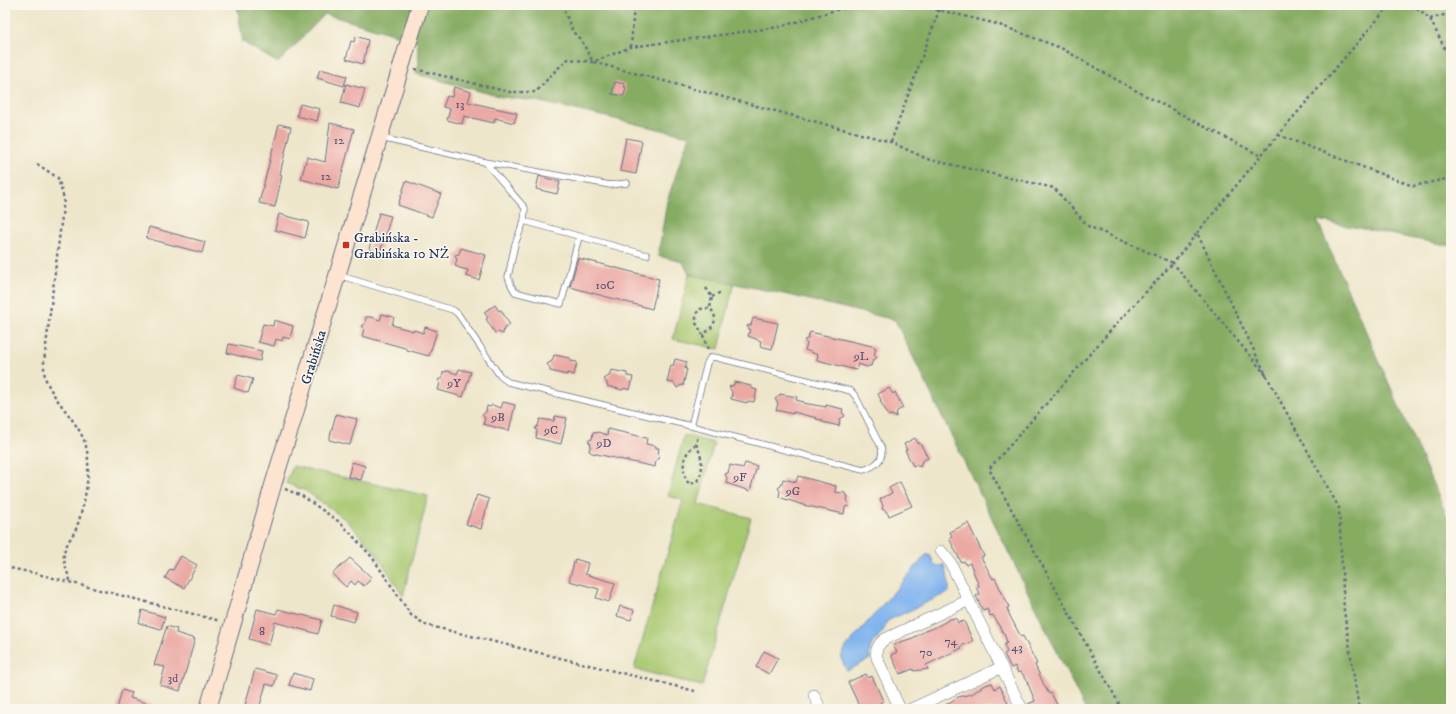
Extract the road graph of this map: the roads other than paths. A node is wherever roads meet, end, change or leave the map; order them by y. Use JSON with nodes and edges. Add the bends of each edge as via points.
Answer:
{"nodes":[{"id":1,"x":420,"y":5,"type":"edge"},
{"id":2,"x":379,"y":137,"type":"junction"},
{"id":3,"x":485,"y":162,"type":"junction"},
{"id":4,"x":627,"y":183,"type":"dead end"},
{"id":5,"x":524,"y":221,"type":"junction"},
{"id":6,"x":579,"y":237,"type":"junction"},
{"id":7,"x":648,"y":254,"type":"dead end"},
{"id":8,"x":338,"y":275,"type":"junction"},
{"id":9,"x":691,"y":426,"type":"junction"},
{"id":10,"x":940,"y":551,"type":"dead end"},
{"id":11,"x":969,"y":600,"type":"junction"},
{"id":12,"x":1002,"y":667,"type":"junction"},
{"id":13,"x":814,"y":695,"type":"dead end"},
{"id":14,"x":208,"y":709,"type":"edge"},
{"id":15,"x":820,"y":709,"type":"edge"},
{"id":16,"x":900,"y":709,"type":"edge"},
{"id":17,"x":911,"y":709,"type":"edge"},
{"id":18,"x":1022,"y":709,"type":"edge"}],
"edges":[{"from":1,"to":2,"type":"street","name":"Grabińska"},
{"from":2,"to":3,"type":"lane"},
{"from":2,"to":8,"type":"street","name":"Grabińska"},
{"from":3,"to":4,"type":"lane","via":[[610,185]]},
{"from":3,"to":5,"type":"lane","via":[[525,208]]},
{"from":5,"to":6,"type":"lane"},
{"from":5,"to":6,"type":"lane","via":[[515,244],[508,277],[515,292],[561,304]]},
{"from":6,"to":7,"type":"lane"},
{"from":8,"to":9,"type":"lane","via":[[456,312],[500,376],[508,382]]},
{"from":8,"to":14,"type":"street","name":"Grabińska","via":[[273,485]]},
{"from":9,"to":9,"type":"lane","via":[[707,363],[714,357],[851,391],[881,447],[882,455],[877,464],[864,470]]},
{"from":10,"to":11,"type":"street","via":[[950,562]]},
{"from":11,"to":12,"type":"street"},
{"from":11,"to":16,"type":"street","via":[[885,638],[877,646],[877,658]]},
{"from":12,"to":17,"type":"street"},
{"from":12,"to":18,"type":"street"},
{"from":13,"to":15,"type":"street"}]}
